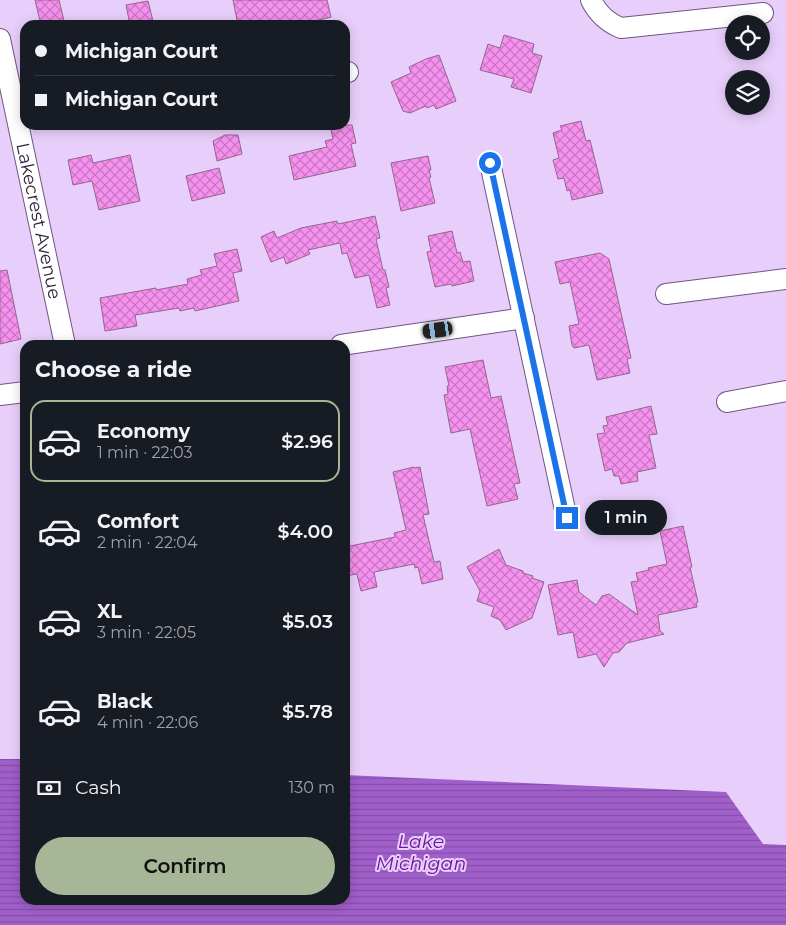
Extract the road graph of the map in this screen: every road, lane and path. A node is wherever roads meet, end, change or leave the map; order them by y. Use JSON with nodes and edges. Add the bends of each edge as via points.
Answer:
{"nodes":[{"id":1,"x":591,"y":0,"type":"edge"},
{"id":2,"x":763,"y":13,"type":"dead end"},
{"id":3,"x":0,"y":40,"type":"edge"},
{"id":4,"x":14,"y":121,"type":"edge"},
{"id":5,"x":490,"y":163,"type":"dead end"},
{"id":6,"x":786,"y":279,"type":"edge"},
{"id":7,"x":666,"y":294,"type":"dead end"},
{"id":8,"x":524,"y":318,"type":"junction"},
{"id":9,"x":64,"y":340,"type":"edge"},
{"id":10,"x":350,"y":344,"type":"edge"},
{"id":11,"x":786,"y":391,"type":"edge"},
{"id":12,"x":20,"y":393,"type":"edge"},
{"id":13,"x":0,"y":396,"type":"edge"},
{"id":14,"x":727,"y":402,"type":"dead end"},
{"id":15,"x":567,"y":518,"type":"dead end"}],
"edges":[{"from":1,"to":2,"type":"street","via":[[608,22],[621,28]]},
{"from":3,"to":4,"type":"street","name":"Lakecrest Avenue"},
{"from":4,"to":9,"type":"street","name":"Lakecrest Avenue"},
{"from":5,"to":8,"type":"street"},
{"from":6,"to":7,"type":"street"},
{"from":8,"to":10,"type":"street"},
{"from":8,"to":15,"type":"street"},
{"from":11,"to":14,"type":"street"},
{"from":12,"to":13,"type":"street"}]}
